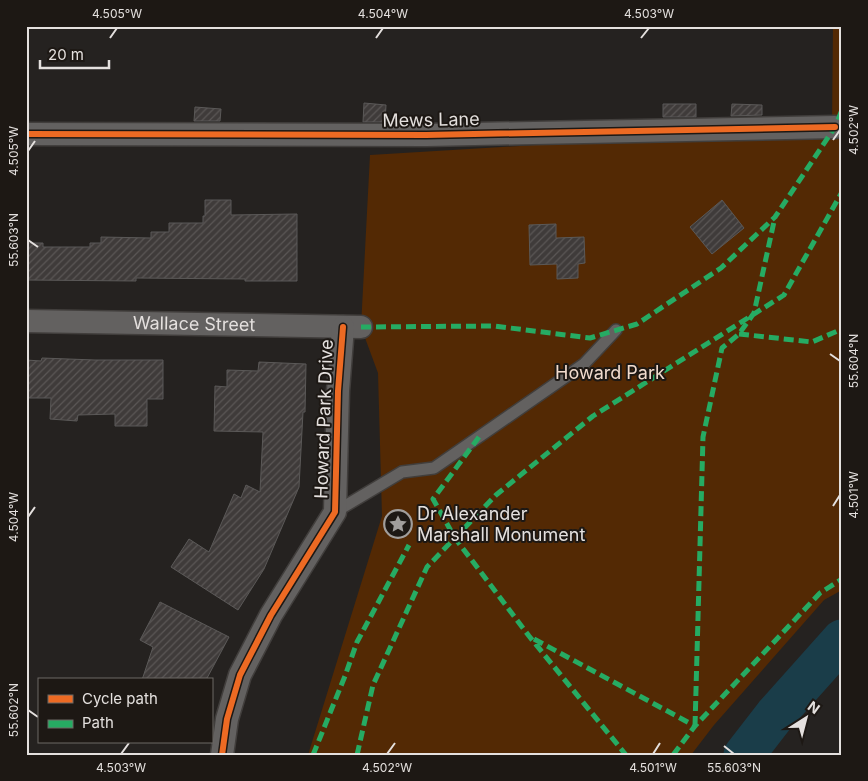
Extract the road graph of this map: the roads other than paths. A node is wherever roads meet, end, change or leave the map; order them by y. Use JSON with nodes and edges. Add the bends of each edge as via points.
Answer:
{"nodes":[{"id":1,"x":835,"y":127,"type":"dead end"},
{"id":2,"x":26,"y":134,"type":"edge"},
{"id":3,"x":26,"y":321,"type":"edge"},
{"id":4,"x":352,"y":327,"type":"joint"},
{"id":5,"x":616,"y":330,"type":"dead end"},
{"id":6,"x":335,"y":512,"type":"junction"},
{"id":7,"x":222,"y":755,"type":"edge"}],
"edges":[{"from":1,"to":2,"type":"street","name":"Mews Lane","via":[[426,135]]},
{"from":3,"to":4,"type":"street","name":"Wallace Street"},
{"from":4,"to":6,"type":"street","name":"Howard Park Drive","via":[[338,391]]},
{"from":5,"to":6,"type":"lane","via":[[584,364],[434,468],[402,472]]},
{"from":6,"to":7,"type":"street","name":"Howard Park Drive","via":[[271,615],[240,675],[227,719]]}]}
